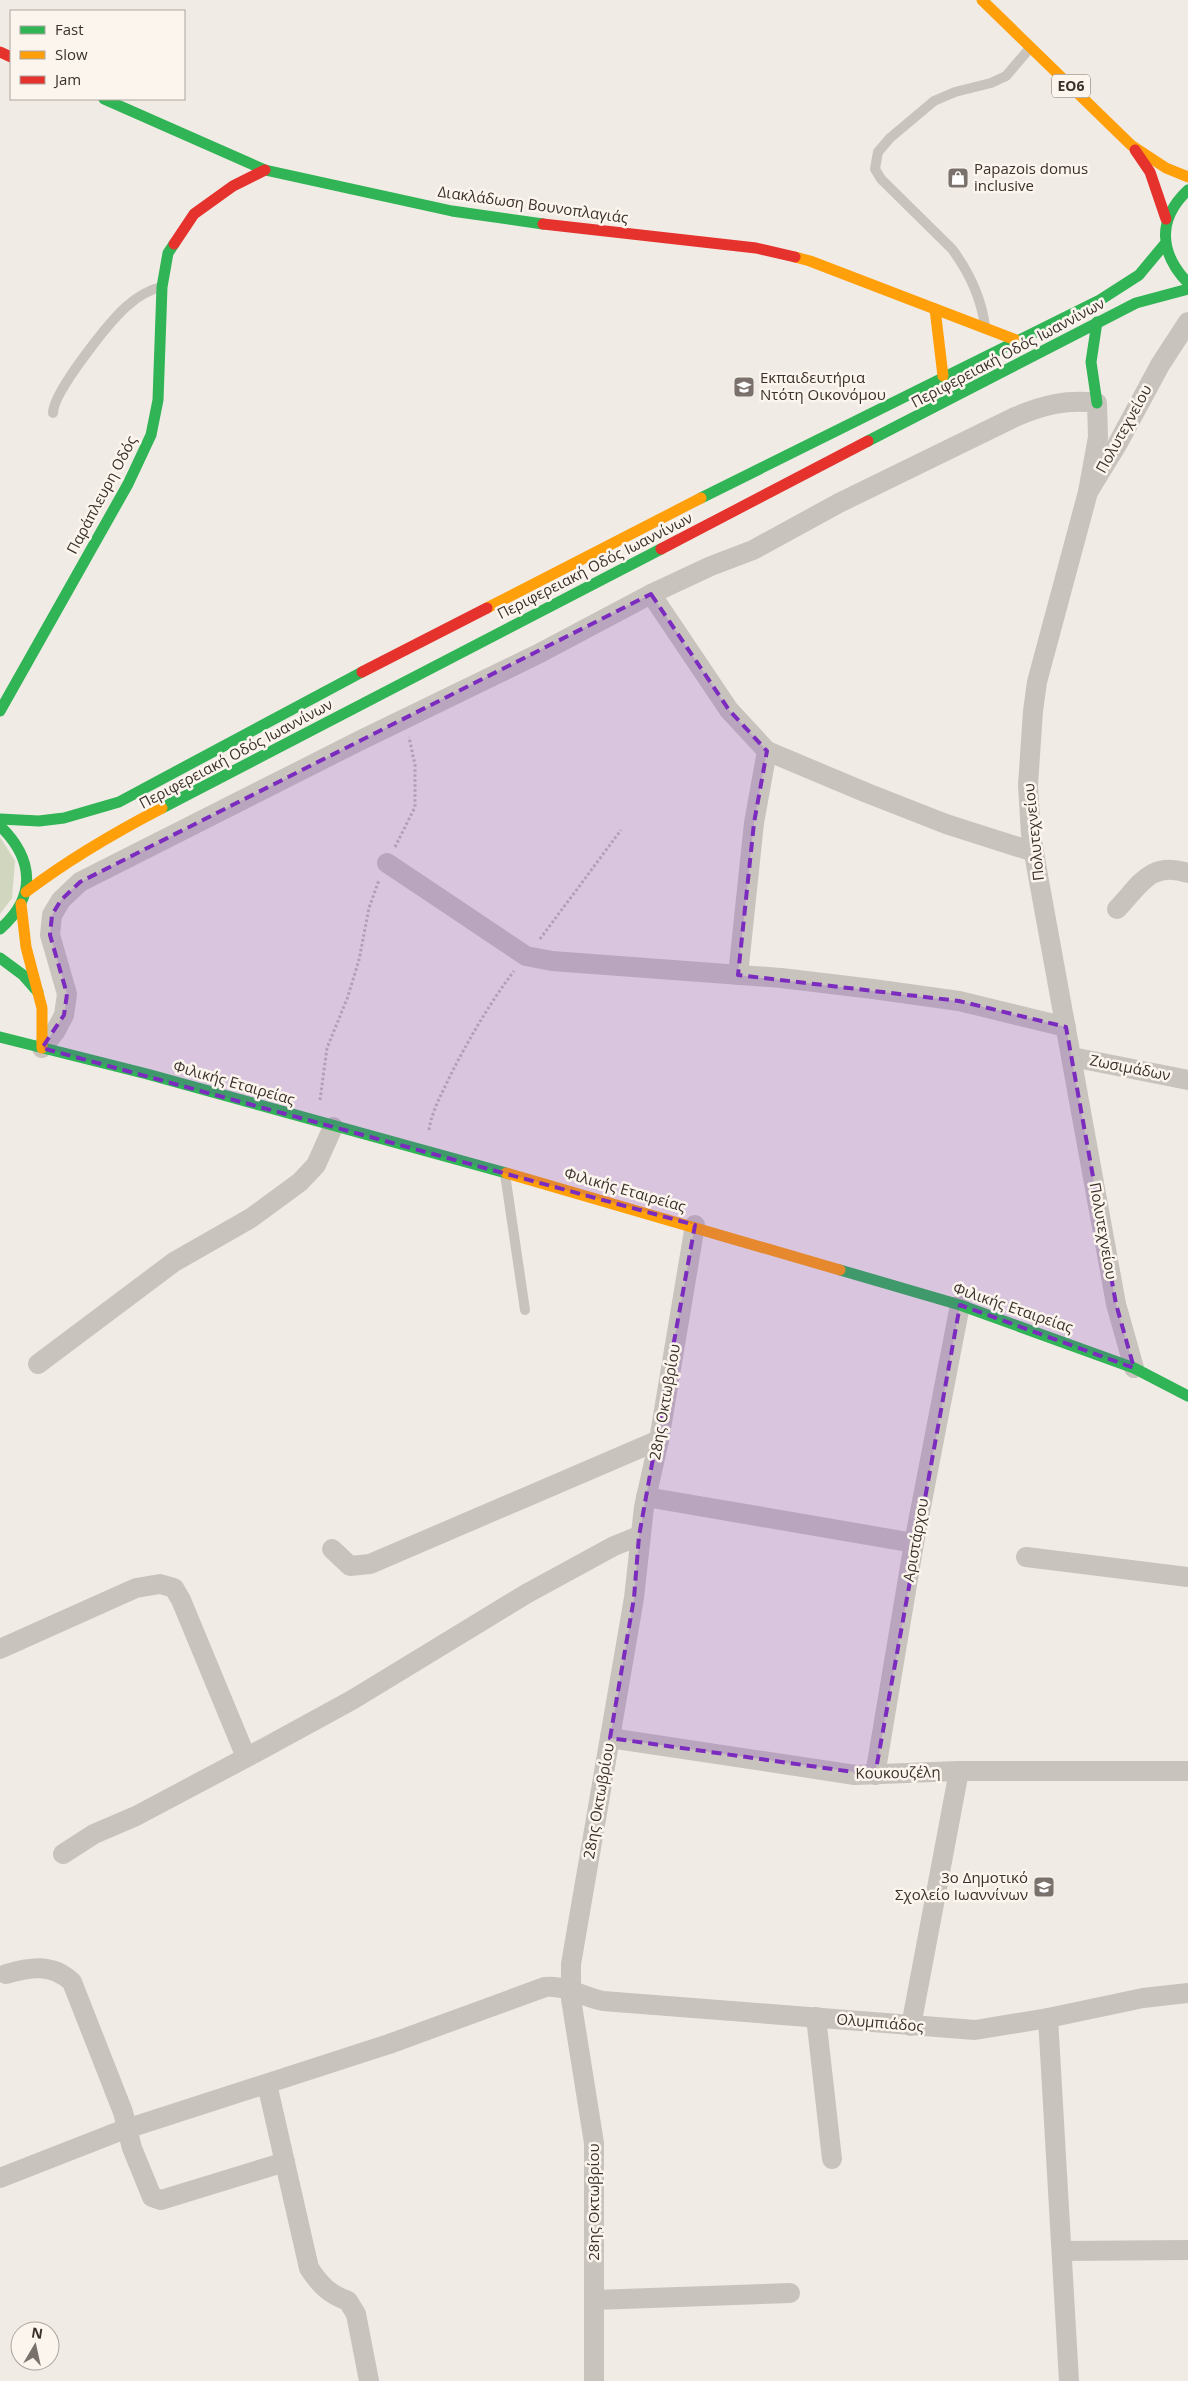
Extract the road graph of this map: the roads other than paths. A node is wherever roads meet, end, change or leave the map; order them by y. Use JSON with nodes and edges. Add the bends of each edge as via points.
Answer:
{"nodes":[{"id":1,"x":982,"y":0,"type":"edge"},
{"id":2,"x":1031,"y":48,"type":"junction"},
{"id":3,"x":106,"y":100,"type":"edge"},
{"id":4,"x":1131,"y":145,"type":"junction"},
{"id":5,"x":264,"y":170,"type":"junction"},
{"id":6,"x":1188,"y":177,"type":"edge"},
{"id":7,"x":1188,"y":190,"type":"edge"},
{"id":8,"x":1166,"y":219,"type":"junction"},
{"id":9,"x":1164,"y":245,"type":"junction"},
{"id":10,"x":1188,"y":284,"type":"edge"},
{"id":11,"x":162,"y":287,"type":"junction"},
{"id":12,"x":1188,"y":289,"type":"edge"},
{"id":13,"x":935,"y":309,"type":"junction"},
{"id":14,"x":1097,"y":322,"type":"junction"},
{"id":15,"x":1188,"y":322,"type":"edge"},
{"id":16,"x":985,"y":326,"type":"junction"},
{"id":17,"x":1016,"y":340,"type":"junction"},
{"id":18,"x":943,"y":376,"type":"junction"},
{"id":19,"x":1097,"y":403,"type":"junction"},
{"id":20,"x":53,"y":413,"type":"dead end"},
{"id":21,"x":1088,"y":492,"type":"junction"},
{"id":22,"x":651,"y":594,"type":"junction"},
{"id":23,"x":0,"y":711,"type":"edge"},
{"id":24,"x":767,"y":751,"type":"junction"},
{"id":25,"x":0,"y":819,"type":"edge"},
{"id":26,"x":0,"y":826,"type":"edge"},
{"id":27,"x":1034,"y":852,"type":"junction"},
{"id":28,"x":387,"y":863,"type":"road end"},
{"id":29,"x":1188,"y":873,"type":"edge"},
{"id":30,"x":26,"y":892,"type":"junction"},
{"id":31,"x":21,"y":904,"type":"junction"},
{"id":32,"x":1117,"y":909,"type":"dead end"},
{"id":33,"x":0,"y":929,"type":"edge"},
{"id":34,"x":0,"y":958,"type":"edge"},
{"id":35,"x":738,"y":975,"type":"junction"},
{"id":36,"x":40,"y":993,"type":"junction"},
{"id":37,"x":1066,"y":1026,"type":"junction"},
{"id":38,"x":0,"y":1037,"type":"edge"},
{"id":39,"x":42,"y":1048,"type":"junction"},
{"id":40,"x":1072,"y":1057,"type":"junction"},
{"id":41,"x":1188,"y":1080,"type":"edge"},
{"id":42,"x":327,"y":1126,"type":"junction"},
{"id":43,"x":504,"y":1173,"type":"junction"},
{"id":44,"x":695,"y":1226,"type":"junction"},
{"id":45,"x":960,"y":1305,"type":"junction"},
{"id":46,"x":525,"y":1310,"type":"dead end"},
{"id":47,"x":38,"y":1364,"type":"dead end"},
{"id":48,"x":1134,"y":1368,"type":"junction"},
{"id":49,"x":1188,"y":1396,"type":"edge"},
{"id":50,"x":659,"y":1440,"type":"junction"},
{"id":51,"x":646,"y":1497,"type":"junction"},
{"id":52,"x":639,"y":1536,"type":"junction"},
{"id":53,"x":914,"y":1543,"type":"junction"},
{"id":54,"x":332,"y":1549,"type":"dead end"},
{"id":55,"x":1026,"y":1557,"type":"dead end"},
{"id":56,"x":1188,"y":1577,"type":"edge"},
{"id":57,"x":0,"y":1649,"type":"edge"},
{"id":58,"x":610,"y":1738,"type":"junction"},
{"id":59,"x":246,"y":1757,"type":"junction"},
{"id":60,"x":959,"y":1771,"type":"junction"},
{"id":61,"x":1188,"y":1771,"type":"edge"},
{"id":62,"x":875,"y":1775,"type":"junction"},
{"id":63,"x":63,"y":1854,"type":"dead end"},
{"id":64,"x":6,"y":1974,"type":"dead end"},
{"id":65,"x":570,"y":1990,"type":"junction"},
{"id":66,"x":1188,"y":1993,"type":"edge"},
{"id":67,"x":816,"y":2017,"type":"junction"},
{"id":68,"x":1048,"y":2018,"type":"junction"},
{"id":69,"x":911,"y":2026,"type":"junction"},
{"id":70,"x":267,"y":2084,"type":"junction"},
{"id":71,"x":127,"y":2128,"type":"junction"},
{"id":72,"x":832,"y":2158,"type":"dead end"},
{"id":73,"x":285,"y":2162,"type":"junction"},
{"id":74,"x":0,"y":2178,"type":"edge"},
{"id":75,"x":1188,"y":2250,"type":"edge"},
{"id":76,"x":1062,"y":2251,"type":"junction"},
{"id":77,"x":790,"y":2293,"type":"dead end"},
{"id":78,"x":594,"y":2300,"type":"junction"},
{"id":79,"x":368,"y":2381,"type":"edge"},
{"id":80,"x":594,"y":2381,"type":"edge"},
{"id":81,"x":1069,"y":2381,"type":"edge"}],
"edges":[{"from":1,"to":2,"type":"main road","number":"ΕΟ6"},
{"from":2,"to":4,"type":"main road","number":"ΕΟ6"},
{"from":2,"to":16,"type":"lane","via":[[1006,76],[934,101],[890,138],[878,152],[875,169],[881,179],[960,259],[979,296]]},
{"from":3,"to":5,"type":"main road","name":"Διακλάδωση Βουνοπλαγιάς"},
{"from":4,"to":6,"type":"main road","number":"ΕΟ6","via":[[1166,168]]},
{"from":4,"to":8,"type":"main road","number":"ΕΟ6","via":[[1150,172]]},
{"from":5,"to":11,"type":"main road","name":"Παράπλευρη Οδός","via":[[226,190],[194,214],[168,253]]},
{"from":5,"to":13,"type":"main road","name":"Διακλάδωση Βουνοπλαγιάς","via":[[509,220],[756,248],[810,261]]},
{"from":7,"to":8,"type":"main road","number":"ΕΟ6","via":[[1178,197]]},
{"from":8,"to":9,"type":"main road","number":"ΕΟ6"},
{"from":9,"to":10,"type":"main road","number":"ΕΟ6","via":[[1170,262]]},
{"from":9,"to":17,"type":"main road","name":"Περιφερειακή Οδός Ιωαννίνων","via":[[1139,275],[1121,288]]},
{"from":11,"to":20,"type":"lane","via":[[134,300],[117,317],[61,389]]},
{"from":11,"to":23,"type":"main road","name":"Παράπλευρη Οδός","via":[[158,400],[151,435],[128,484]]},
{"from":12,"to":14,"type":"main road","name":"Περιφερειακή Οδός Ιωαννίνων","via":[[1136,303]]},
{"from":13,"to":16,"type":"main road","name":"Διακλάδωση Βουνοπλαγιάς"},
{"from":13,"to":18,"type":"main road"},
{"from":14,"to":19,"type":"main road","via":[[1090,360]]},
{"from":14,"to":30,"type":"main road","name":"Περιφερειακή Οδός Ιωαννίνων","via":[[108,836]]},
{"from":15,"to":21,"type":"street","name":"Πολυτεχνείου"},
{"from":16,"to":17,"type":"main road","name":"Διακλάδωση Βουνοπλαγιάς"},
{"from":17,"to":18,"type":"main road","name":"Περιφερειακή Οδός Ιωαννίνων"},
{"from":18,"to":25,"type":"main road","name":"Περιφερειακή Οδός Ιωαννίνων","via":[[403,651],[119,802],[64,818],[39,821]]},
{"from":19,"to":21,"type":"street","via":[[1098,437]]},
{"from":19,"to":22,"type":"street","via":[[1066,401],[1044,405],[1015,417],[839,503],[753,550]]},
{"from":21,"to":27,"type":"street","name":"Πολυτεχνείου","via":[[1032,711],[1028,785]]},
{"from":22,"to":24,"type":"street","via":[[729,710]]},
{"from":22,"to":39,"type":"street","via":[[538,654],[80,882],[61,900],[52,915],[50,935],[67,994],[64,1016]]},
{"from":24,"to":27,"type":"street","via":[[946,824]]},
{"from":24,"to":35,"type":"street","via":[[754,823]]},
{"from":26,"to":30,"type":"main road","name":"Περιφερειακή Οδός Ιωαννίνων","via":[[17,842],[23,853],[27,866]]},
{"from":27,"to":37,"type":"street","name":"Πολυτεχνείου"},
{"from":28,"to":35,"type":"street","via":[[526,956]]},
{"from":29,"to":32,"type":"street","via":[[1162,869],[1150,874]]},
{"from":30,"to":31,"type":"main road","name":"Περιφερειακή Οδός Ιωαννίνων"},
{"from":31,"to":33,"type":"main road","name":"Περιφερειακή Οδός Ιωαννίνων","via":[[15,916]]},
{"from":31,"to":36,"type":"main road","via":[[26,946]]},
{"from":34,"to":36,"type":"main road"},
{"from":35,"to":37,"type":"street","via":[[873,988],[959,1001]]},
{"from":36,"to":39,"type":"main road","via":[[45,1010]]},
{"from":37,"to":40,"type":"street","name":"Πολυτεχνείου"},
{"from":38,"to":39,"type":"main road"},
{"from":39,"to":42,"type":"main road","name":"Φιλικής Εταιρείας","via":[[147,1074]]},
{"from":40,"to":41,"type":"street","name":"Ζωσιμάδων"},
{"from":40,"to":48,"type":"street","name":"Πολυτεχνείου","via":[[1116,1304]]},
{"from":42,"to":43,"type":"main road","name":"Φιλικής Εταιρείας"},
{"from":42,"to":47,"type":"street","via":[[316,1165],[300,1182],[258,1213],[154,1276]]},
{"from":43,"to":44,"type":"main road","name":"Φιλικής Εταιρείας"},
{"from":43,"to":46,"type":"lane"},
{"from":44,"to":45,"type":"main road","name":"Φιλικής Εταιρείας"},
{"from":44,"to":50,"type":"street","name":"28ης Οκτωβρίου"},
{"from":45,"to":48,"type":"main road","name":"Φιλικής Εταιρείας"},
{"from":45,"to":53,"type":"street","name":"Αριστάρχου"},
{"from":48,"to":49,"type":"main road","name":"Φιλικής Εταιρείας"},
{"from":50,"to":51,"type":"street","name":"28ης Οκτωβρίου"},
{"from":50,"to":54,"type":"street","via":[[370,1564],[350,1566]]},
{"from":51,"to":52,"type":"street","name":"28ης Οκτωβρίου"},
{"from":51,"to":53,"type":"street"},
{"from":52,"to":58,"type":"street","name":"28ης Οκτωβρίου","via":[[634,1598]]},
{"from":52,"to":59,"type":"street","via":[[614,1546],[526,1594],[352,1700]]},
{"from":53,"to":62,"type":"street","name":"Αριστάρχου"},
{"from":55,"to":56,"type":"street"},
{"from":57,"to":59,"type":"street","via":[[136,1588],[160,1584],[174,1588]]},
{"from":58,"to":62,"type":"street","name":"Κουκουζέλη","via":[[834,1772]]},
{"from":58,"to":65,"type":"street","name":"28ης Οκτωβρίου","via":[[571,1964]]},
{"from":59,"to":63,"type":"street","via":[[136,1816],[94,1834]]},
{"from":60,"to":61,"type":"street","name":"Κουκουζέλη"},
{"from":60,"to":62,"type":"street","name":"Κουκουζέλη"},
{"from":60,"to":69,"type":"street"},
{"from":64,"to":71,"type":"street","via":[[39,1967],[62,1974],[72,1982]]},
{"from":65,"to":67,"type":"street","name":"Ολυμπιάδος","via":[[603,2001]]},
{"from":65,"to":70,"type":"street","name":"Ολυμπιάδος","via":[[554,1986],[537,1989],[389,2044]]},
{"from":65,"to":78,"type":"street","name":"28ης Οκτωβρίου","via":[[594,2143]]},
{"from":66,"to":68,"type":"street","name":"Ολυμπιάδος","via":[[1122,2002]]},
{"from":67,"to":69,"type":"street","name":"Ολυμπιάδος"},
{"from":67,"to":72,"type":"street"},
{"from":68,"to":69,"type":"street","name":"Ολυμπιάδος","via":[[975,2030]]},
{"from":68,"to":76,"type":"street"},
{"from":70,"to":71,"type":"street","name":"Ολυμπιάδος"},
{"from":70,"to":73,"type":"street"},
{"from":71,"to":73,"type":"street","via":[[150,2192],[156,2200]]},
{"from":71,"to":74,"type":"street","name":"Ολυμπιάδος"},
{"from":73,"to":79,"type":"street","via":[[309,2268],[320,2285],[334,2296],[348,2301],[356,2314]]},
{"from":75,"to":76,"type":"street"},
{"from":76,"to":81,"type":"street"},
{"from":77,"to":78,"type":"street"},
{"from":78,"to":80,"type":"street","name":"28ης Οκτωβρίου"}]}
